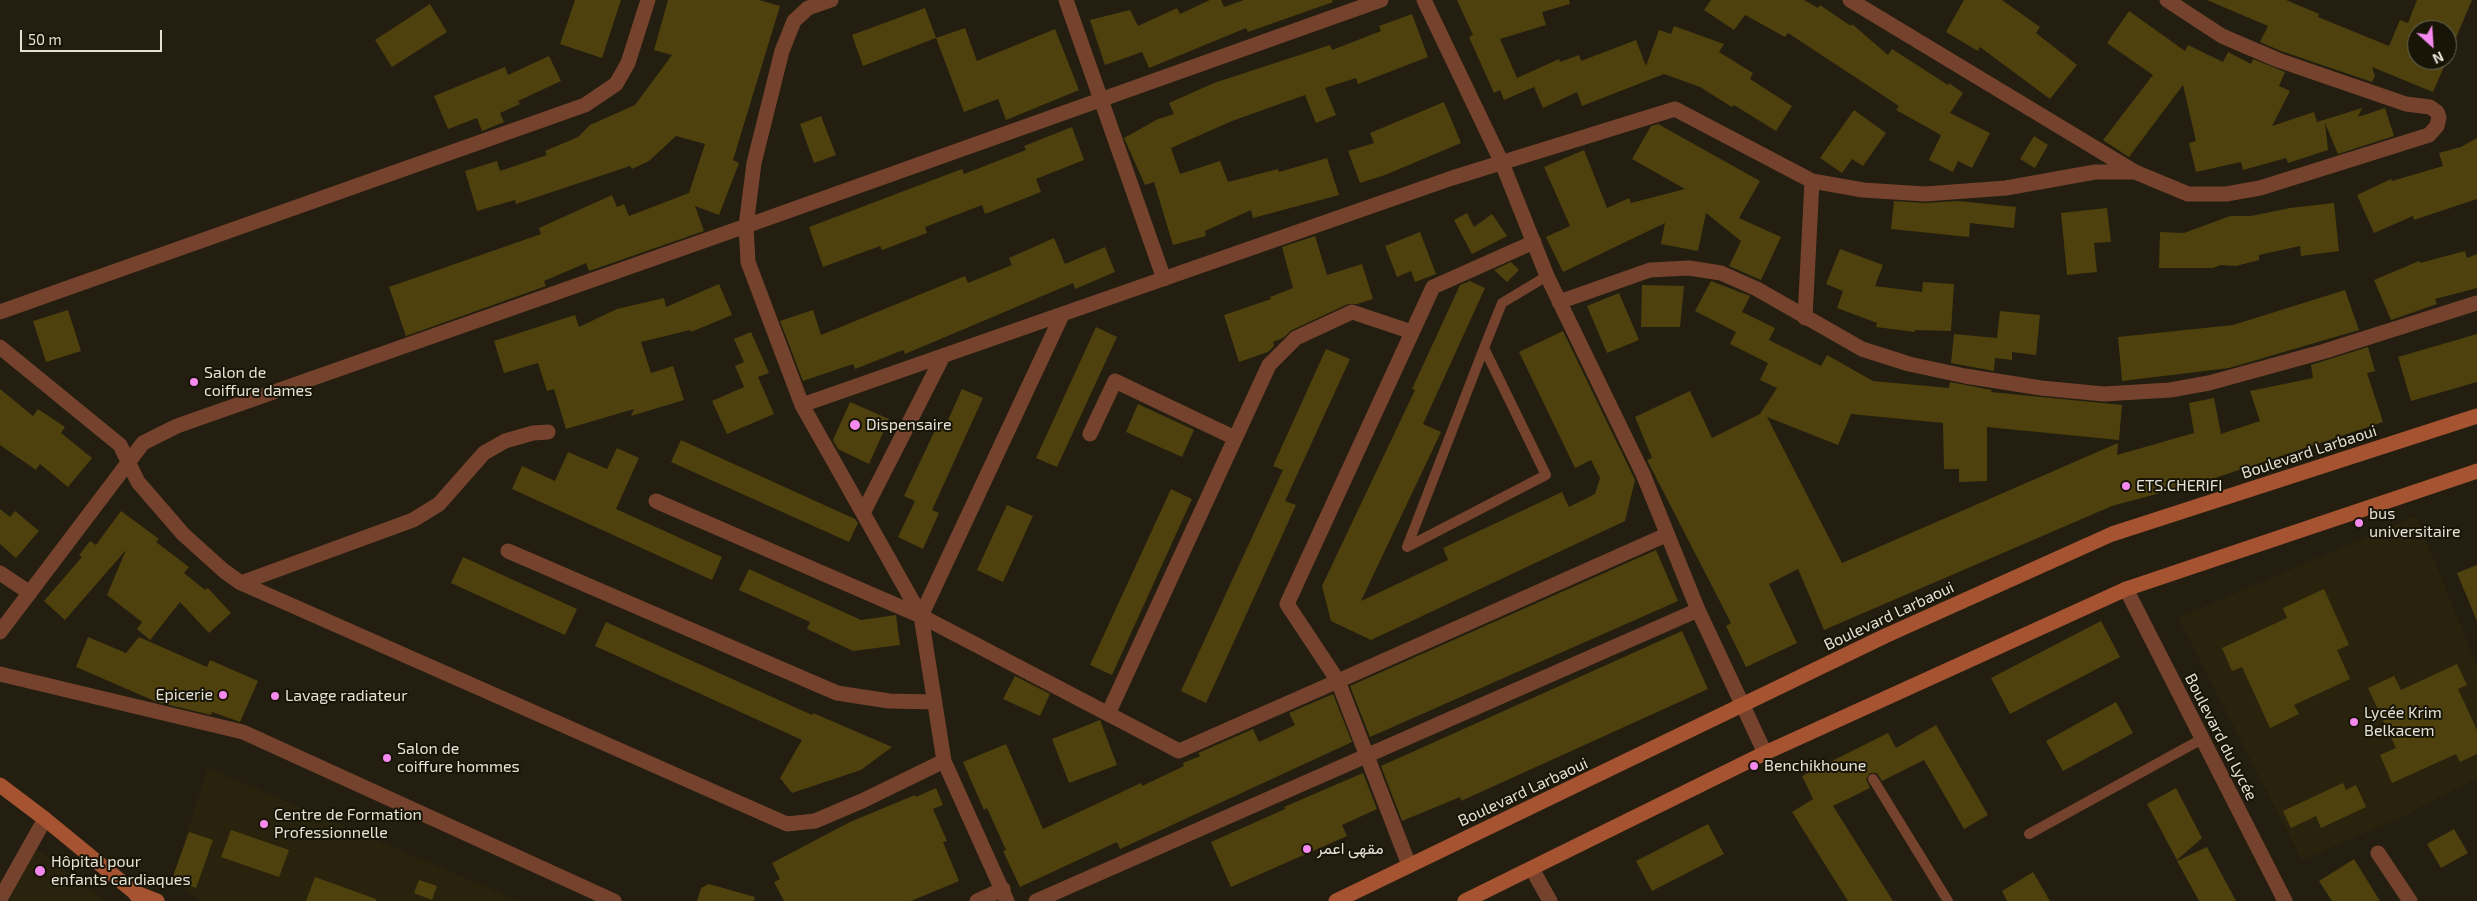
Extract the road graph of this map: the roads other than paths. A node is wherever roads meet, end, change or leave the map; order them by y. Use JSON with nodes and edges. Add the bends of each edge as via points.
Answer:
{"nodes":[{"id":1,"x":648,"y":0,"type":"edge"},
{"id":2,"x":831,"y":0,"type":"edge"},
{"id":3,"x":1066,"y":0,"type":"edge"},
{"id":4,"x":1381,"y":0,"type":"edge"},
{"id":5,"x":1424,"y":0,"type":"edge"},
{"id":6,"x":1850,"y":0,"type":"edge"},
{"id":7,"x":2167,"y":0,"type":"edge"},
{"id":8,"x":1100,"y":100,"type":"junction"},
{"id":9,"x":1502,"y":163,"type":"junction"},
{"id":10,"x":2135,"y":172,"type":"junction"},
{"id":11,"x":1812,"y":181,"type":"junction"},
{"id":12,"x":746,"y":226,"type":"junction"},
{"id":13,"x":1534,"y":242,"type":"junction"},
{"id":14,"x":1547,"y":276,"type":"junction"},
{"id":15,"x":1164,"y":279,"type":"junction"},
{"id":16,"x":1559,"y":302,"type":"junction"},
{"id":17,"x":2477,"y":303,"type":"edge"},
{"id":18,"x":0,"y":312,"type":"edge"},
{"id":19,"x":1062,"y":315,"type":"junction"},
{"id":20,"x":1805,"y":318,"type":"junction"},
{"id":21,"x":1412,"y":332,"type":"junction"},
{"id":22,"x":0,"y":347,"type":"edge"},
{"id":23,"x":1484,"y":348,"type":"junction"},
{"id":24,"x":943,"y":356,"type":"junction"},
{"id":25,"x":802,"y":406,"type":"junction"},
{"id":26,"x":2477,"y":416,"type":"edge"},
{"id":27,"x":548,"y":432,"type":"dead end"},
{"id":28,"x":1090,"y":434,"type":"dead end"},
{"id":29,"x":1235,"y":438,"type":"junction"},
{"id":30,"x":129,"y":464,"type":"junction"},
{"id":31,"x":2477,"y":471,"type":"edge"},
{"id":32,"x":656,"y":501,"type":"dead end"},
{"id":33,"x":863,"y":513,"type":"junction"},
{"id":34,"x":1666,"y":535,"type":"junction"},
{"id":35,"x":508,"y":551,"type":"dead end"},
{"id":36,"x":0,"y":573,"type":"edge"},
{"id":37,"x":241,"y":583,"type":"junction"},
{"id":38,"x":2126,"y":589,"type":"junction"},
{"id":39,"x":30,"y":593,"type":"junction"},
{"id":40,"x":1698,"y":610,"type":"junction"},
{"id":41,"x":921,"y":616,"type":"junction"},
{"id":42,"x":0,"y":632,"type":"edge"},
{"id":43,"x":0,"y":674,"type":"edge"},
{"id":44,"x":1338,"y":681,"type":"junction"},
{"id":45,"x":935,"y":702,"type":"junction"},
{"id":46,"x":1741,"y":705,"type":"junction"},
{"id":47,"x":1108,"y":714,"type":"junction"},
{"id":48,"x":2202,"y":739,"type":"junction"},
{"id":49,"x":1765,"y":753,"type":"junction"},
{"id":50,"x":1366,"y":754,"type":"junction"},
{"id":51,"x":944,"y":760,"type":"junction"},
{"id":52,"x":1873,"y":779,"type":"dead end"},
{"id":53,"x":0,"y":785,"type":"edge"},
{"id":54,"x":45,"y":819,"type":"junction"},
{"id":55,"x":2029,"y":834,"type":"dead end"},
{"id":56,"x":2378,"y":854,"type":"dead end"},
{"id":57,"x":1409,"y":865,"type":"junction"},
{"id":58,"x":1532,"y":868,"type":"junction"},
{"id":59,"x":1005,"y":895,"type":"edge"},
{"id":60,"x":137,"y":897,"type":"edge"},
{"id":61,"x":0,"y":899,"type":"edge"},
{"id":62,"x":157,"y":901,"type":"edge"},
{"id":63,"x":614,"y":901,"type":"edge"},
{"id":64,"x":977,"y":901,"type":"edge"},
{"id":65,"x":1036,"y":901,"type":"edge"},
{"id":66,"x":1336,"y":901,"type":"edge"},
{"id":67,"x":1464,"y":901,"type":"edge"},
{"id":68,"x":1550,"y":901,"type":"edge"},
{"id":69,"x":1948,"y":901,"type":"edge"},
{"id":70,"x":2285,"y":901,"type":"edge"},
{"id":71,"x":2410,"y":901,"type":"edge"}],
"edges":[{"from":1,"to":18,"type":"street","via":[[628,63],[616,84],[585,105]]},
{"from":2,"to":12,"type":"street","via":[[808,8],[794,21],[782,51],[754,163]]},
{"from":3,"to":8,"type":"street"},
{"from":4,"to":8,"type":"street"},
{"from":5,"to":9,"type":"street"},
{"from":6,"to":10,"type":"street"},
{"from":7,"to":10,"type":"street","via":[[2222,36],[2278,60],[2406,104],[2430,107],[2439,117],[2430,135],[2252,190],[2188,194]]},
{"from":8,"to":12,"type":"street"},
{"from":8,"to":15,"type":"street"},
{"from":9,"to":11,"type":"street","via":[[1675,109]]},
{"from":9,"to":13,"type":"street"},
{"from":9,"to":15,"type":"street"},
{"from":10,"to":11,"type":"street","via":[[2095,172],[2006,188],[1925,194],[1864,190]]},
{"from":11,"to":20,"type":"street"},
{"from":12,"to":25,"type":"street","via":[[748,262]]},
{"from":12,"to":30,"type":"street","via":[[178,426],[143,443]]},
{"from":13,"to":14,"type":"street"},
{"from":13,"to":21,"type":"street","via":[[1433,286]]},
{"from":14,"to":16,"type":"street"},
{"from":14,"to":23,"type":"lane","via":[[1502,303]]},
{"from":15,"to":19,"type":"street"},
{"from":16,"to":20,"type":"street","via":[[1650,270],[1689,268],[1721,273],[1757,289]]},
{"from":16,"to":34,"type":"street","via":[[1643,474]]},
{"from":17,"to":20,"type":"street","via":[[2322,352],[2209,383],[2170,390],[2104,394],[2031,387],[1909,364],[1862,349]]},
{"from":19,"to":24,"type":"street"},
{"from":19,"to":41,"type":"street"},
{"from":21,"to":29,"type":"street","via":[[1352,312],[1296,338],[1269,365]]},
{"from":21,"to":44,"type":"street","via":[[1287,604]]},
{"from":22,"to":30,"type":"street","via":[[120,445]]},
{"from":23,"to":23,"type":"lane","via":[[1410,538],[1406,547],[1546,475]]},
{"from":24,"to":25,"type":"street"},
{"from":24,"to":33,"type":"street"},
{"from":25,"to":33,"type":"street"},
{"from":26,"to":46,"type":"main road","name":"Boulevard Larbaoui","via":[[2112,534]]},
{"from":27,"to":37,"type":"street","via":[[533,432],[505,441],[484,453],[439,504],[413,520]]},
{"from":28,"to":29,"type":"street","via":[[1115,381]]},
{"from":29,"to":47,"type":"street"},
{"from":30,"to":37,"type":"street","via":[[138,482],[183,534],[224,572]]},
{"from":30,"to":39,"type":"street"},
{"from":31,"to":38,"type":"main road"},
{"from":32,"to":41,"type":"street"},
{"from":33,"to":41,"type":"street"},
{"from":34,"to":40,"type":"street"},
{"from":34,"to":44,"type":"street"},
{"from":35,"to":45,"type":"street","via":[[837,693],[889,701]]},
{"from":36,"to":39,"type":"street"},
{"from":37,"to":51,"type":"street","via":[[787,824],[815,821]]},
{"from":38,"to":48,"type":"street","name":"Boulevard du Lycée"},
{"from":38,"to":49,"type":"main road"},
{"from":39,"to":42,"type":"street"},
{"from":40,"to":46,"type":"street"},
{"from":40,"to":50,"type":"street"},
{"from":41,"to":45,"type":"street"},
{"from":41,"to":47,"type":"street"},
{"from":43,"to":63,"type":"street","via":[[243,732]]},
{"from":44,"to":47,"type":"street","via":[[1179,751]]},
{"from":44,"to":50,"type":"street"},
{"from":45,"to":51,"type":"street"},
{"from":46,"to":49,"type":"street"},
{"from":46,"to":57,"type":"main road","name":"Boulevard Larbaoui"},
{"from":48,"to":55,"type":"lane"},
{"from":48,"to":70,"type":"street","name":"Boulevard du Lycée"},
{"from":49,"to":58,"type":"main road"},
{"from":50,"to":57,"type":"street"},
{"from":50,"to":65,"type":"street"},
{"from":51,"to":59,"type":"street"},
{"from":52,"to":69,"type":"lane"},
{"from":53,"to":54,"type":"main road"},
{"from":54,"to":60,"type":"main road"},
{"from":54,"to":61,"type":"street"},
{"from":56,"to":71,"type":"street"},
{"from":57,"to":66,"type":"main road","name":"Boulevard Larbaoui"},
{"from":58,"to":67,"type":"main road"},
{"from":58,"to":68,"type":"street"},
{"from":59,"to":64,"type":"street"},
{"from":60,"to":62,"type":"main road"}]}
